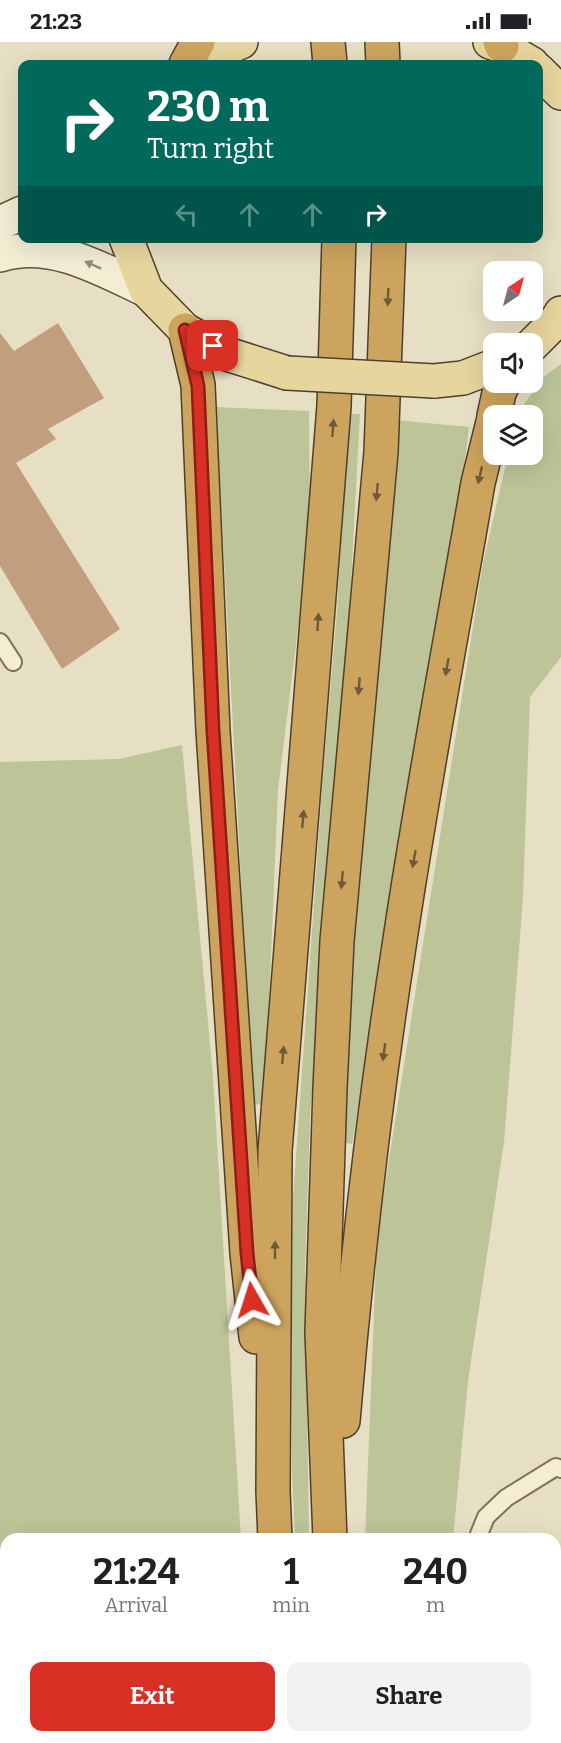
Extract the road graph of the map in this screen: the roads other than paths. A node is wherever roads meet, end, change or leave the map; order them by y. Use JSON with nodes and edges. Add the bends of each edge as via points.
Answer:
{"nodes":[{"id":1,"x":198,"y":42,"type":"edge"},
{"id":2,"x":242,"y":42,"type":"edge"},
{"id":3,"x":328,"y":42,"type":"edge"},
{"id":4,"x":382,"y":42,"type":"edge"},
{"id":5,"x":497,"y":43,"type":"edge"},
{"id":6,"x":188,"y":60,"type":"edge"},
{"id":7,"x":201,"y":60,"type":"edge"},
{"id":8,"x":330,"y":60,"type":"edge"},
{"id":9,"x":383,"y":60,"type":"edge"},
{"id":10,"x":525,"y":60,"type":"edge"},
{"id":11,"x":543,"y":70,"type":"edge"},
{"id":12,"x":561,"y":72,"type":"edge"},
{"id":13,"x":543,"y":74,"type":"edge"},
{"id":14,"x":561,"y":93,"type":"edge"},
{"id":15,"x":18,"y":215,"type":"edge"},
{"id":16,"x":0,"y":223,"type":"edge"},
{"id":17,"x":128,"y":243,"type":"edge"},
{"id":18,"x":339,"y":243,"type":"edge"},
{"id":19,"x":389,"y":243,"type":"edge"},
{"id":20,"x":0,"y":255,"type":"edge"},
{"id":21,"x":146,"y":290,"type":"junction"},
{"id":22,"x":559,"y":318,"type":"edge"},
{"id":23,"x":185,"y":330,"type":"junction"},
{"id":24,"x":543,"y":334,"type":"edge"},
{"id":25,"x":483,"y":370,"type":"edge"},
{"id":26,"x":483,"y":465,"type":"edge"},
{"id":27,"x":0,"y":642,"type":"edge"},
{"id":28,"x":13,"y":662,"type":"dead end"},
{"id":29,"x":561,"y":1469,"type":"edge"},
{"id":30,"x":273,"y":1491,"type":"junction"},
{"id":31,"x":275,"y":1533,"type":"edge"},
{"id":32,"x":332,"y":1533,"type":"edge"},
{"id":33,"x":333,"y":1533,"type":"edge"},
{"id":34,"x":479,"y":1533,"type":"edge"}],
"edges":[{"from":1,"to":6,"type":"highway"},
{"from":2,"to":7,"type":"main road"},
{"from":3,"to":8,"type":"highway"},
{"from":4,"to":9,"type":"highway"},
{"from":5,"to":10,"type":"main road"},
{"from":11,"to":12,"type":"street"},
{"from":13,"to":14,"type":"main road"},
{"from":15,"to":16,"type":"street"},
{"from":17,"to":21,"type":"main road"},
{"from":30,"to":18,"type":"highway","one_way":true,"via":[[275,1151],[333,429]]},
{"from":19,"to":32,"type":"highway","one_way":true,"via":[[381,452],[337,941],[330,1088],[322,1332]]},
{"from":21,"to":20,"type":"street","one_way":true,"via":[[79,259],[45,251]]},
{"from":21,"to":23,"type":"main road"},
{"from":22,"to":24,"type":"main road"},
{"from":23,"to":25,"type":"main road","bridge":true,"via":[[227,354],[287,373],[434,381],[463,378]]},
{"from":23,"to":30,"type":"highway","via":[[198,386],[213,731],[247,1253]]},
{"from":26,"to":33,"type":"highway","one_way":true,"via":[[398,952],[376,1107],[351,1317]]},
{"from":27,"to":28,"type":"lane"},
{"from":29,"to":34,"type":"lane","via":[[556,1467],[506,1497],[486,1517]]},
{"from":30,"to":31,"type":"highway"}]}
